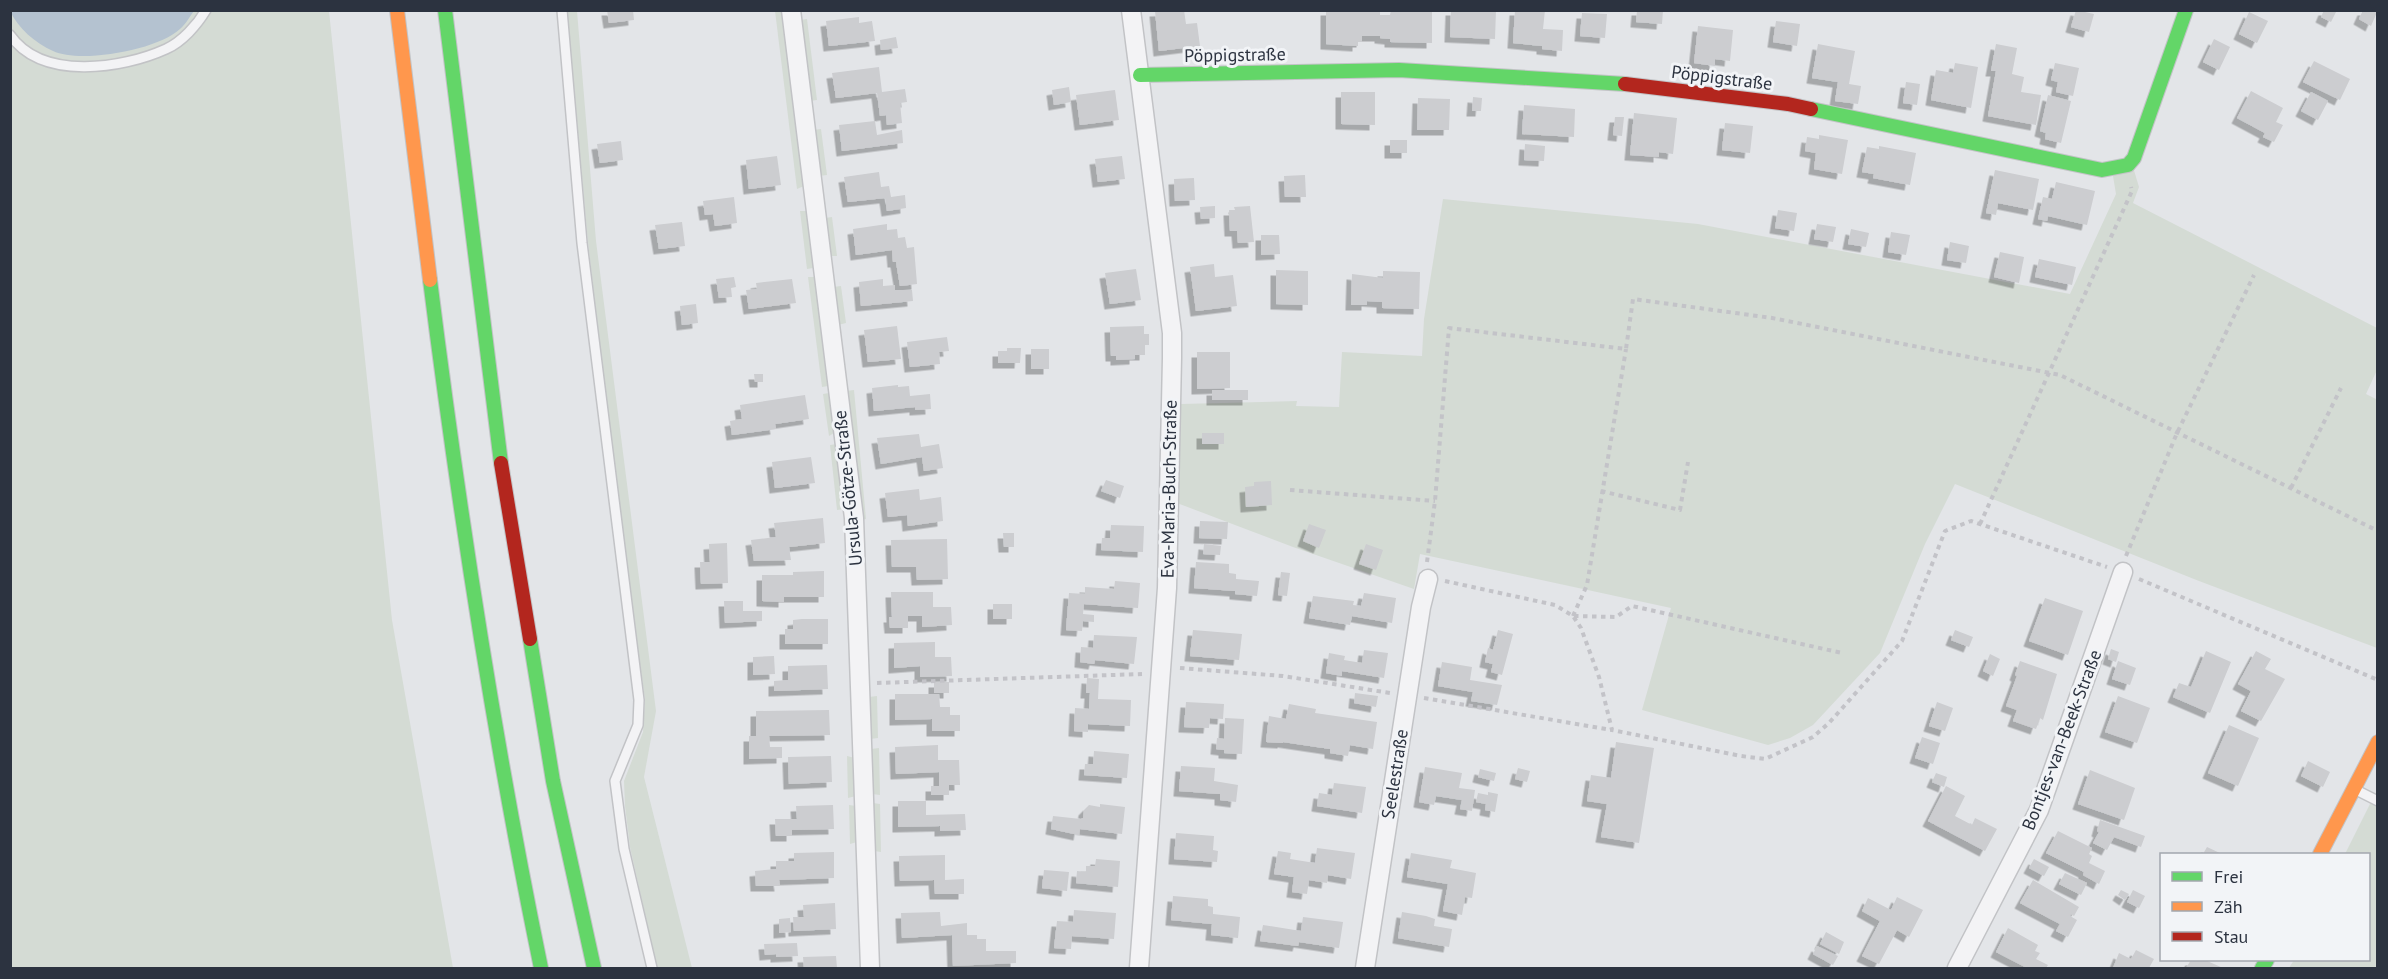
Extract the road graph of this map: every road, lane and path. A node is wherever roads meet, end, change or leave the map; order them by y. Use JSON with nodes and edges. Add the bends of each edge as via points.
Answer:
{"nodes":[{"id":1,"x":206,"y":10,"type":"edge"},
{"id":2,"x":397,"y":10,"type":"edge"},
{"id":3,"x":445,"y":10,"type":"edge"},
{"id":4,"x":562,"y":10,"type":"edge"},
{"id":5,"x":791,"y":10,"type":"edge"},
{"id":6,"x":1131,"y":10,"type":"edge"},
{"id":7,"x":2186,"y":10,"type":"edge"},
{"id":8,"x":10,"y":35,"type":"edge"},
{"id":9,"x":1140,"y":75,"type":"junction"},
{"id":10,"x":2128,"y":165,"type":"junction"},
{"id":11,"x":2254,"y":275,"type":"dead end"},
{"id":12,"x":1626,"y":349,"type":"junction"},
{"id":13,"x":2048,"y":372,"type":"junction"},
{"id":14,"x":2341,"y":388,"type":"dead end"},
{"id":15,"x":2177,"y":433,"type":"junction"},
{"id":16,"x":1688,"y":462,"type":"dead end"},
{"id":17,"x":2291,"y":488,"type":"junction"},
{"id":18,"x":1290,"y":489,"type":"dead end"},
{"id":19,"x":1601,"y":491,"type":"junction"},
{"id":20,"x":1435,"y":501,"type":"junction"},
{"id":21,"x":1980,"y":525,"type":"junction"},
{"id":22,"x":2378,"y":531,"type":"edge"},
{"id":23,"x":2123,"y":572,"type":"junction"},
{"id":24,"x":1428,"y":579,"type":"junction"},
{"id":25,"x":1573,"y":616,"type":"junction"},
{"id":26,"x":1842,"y":653,"type":"dead end"},
{"id":27,"x":1161,"y":670,"type":"junction"},
{"id":28,"x":2378,"y":680,"type":"edge"},
{"id":29,"x":860,"y":683,"type":"junction"},
{"id":30,"x":1408,"y":695,"type":"junction"},
{"id":31,"x":1612,"y":730,"type":"junction"},
{"id":32,"x":2378,"y":742,"type":"edge"},
{"id":33,"x":2354,"y":789,"type":"junction"},
{"id":34,"x":2378,"y":801,"type":"edge"},
{"id":35,"x":2321,"y":853,"type":"edge"},
{"id":36,"x":541,"y":969,"type":"edge"},
{"id":37,"x":594,"y":969,"type":"edge"},
{"id":38,"x":652,"y":969,"type":"edge"},
{"id":39,"x":870,"y":969,"type":"edge"},
{"id":40,"x":1139,"y":969,"type":"edge"},
{"id":41,"x":1365,"y":969,"type":"edge"},
{"id":42,"x":1957,"y":969,"type":"edge"}],
"edges":[{"from":1,"to":8,"type":"lane","via":[[167,49],[112,65],[63,67],[33,55]]},
{"from":2,"to":36,"type":"main road","via":[[449,437],[502,781]]},
{"from":3,"to":37,"type":"main road","via":[[502,468],[553,781]]},
{"from":4,"to":38,"type":"lane","via":[[582,243],[639,700],[638,725],[615,781],[624,849]]},
{"from":5,"to":29,"type":"street","name":"Ursula-Götze-Straße","via":[[855,518]]},
{"from":6,"to":9,"type":"street","name":"Eva-Maria-Buch-Straße"},
{"from":7,"to":10,"type":"main road","via":[[2134,158]]},
{"from":9,"to":10,"type":"main road","name":"Pöppigstraße","via":[[1399,70],[1623,84],[1788,104],[2102,170]]},
{"from":9,"to":27,"type":"street","name":"Eva-Maria-Buch-Straße","via":[[1172,333],[1167,588]]},
{"from":10,"to":13,"type":"path","via":[[2132,191]]},
{"from":11,"to":15,"type":"path"},
{"from":12,"to":13,"type":"path","via":[[1633,299],[1772,318]]},
{"from":12,"to":19,"type":"path"},
{"from":12,"to":20,"type":"path","via":[[1449,328]]},
{"from":13,"to":15,"type":"path"},
{"from":13,"to":21,"type":"path"},
{"from":14,"to":17,"type":"path"},
{"from":15,"to":17,"type":"path"},
{"from":15,"to":23,"type":"path","via":[[2127,553]]},
{"from":16,"to":19,"type":"path","via":[[1680,510]]},
{"from":17,"to":22,"type":"path"},
{"from":18,"to":20,"type":"path"},
{"from":19,"to":25,"type":"path","via":[[1587,585]]},
{"from":20,"to":24,"type":"path","via":[[1426,564]]},
{"from":21,"to":23,"type":"path"},
{"from":21,"to":31,"type":"path","via":[[1971,521],[1945,531],[1902,641],[1814,737],[1765,759]]},
{"from":23,"to":28,"type":"path"},
{"from":23,"to":42,"type":"street","name":"Bontjes-van-Beek-Straße","via":[[2039,810]]},
{"from":24,"to":25,"type":"path","via":[[1555,605]]},
{"from":24,"to":30,"type":"street","name":"Seelestraße"},
{"from":25,"to":26,"type":"path","via":[[1616,617],[1632,606]]},
{"from":25,"to":31,"type":"path","via":[[1599,677]]},
{"from":27,"to":29,"type":"path"},
{"from":27,"to":30,"type":"path","via":[[1282,676]]},
{"from":27,"to":40,"type":"street","name":"Eva-Maria-Buch-Straße"},
{"from":29,"to":39,"type":"street","name":"Ursula-Götze-Straße"},
{"from":30,"to":31,"type":"path"},
{"from":30,"to":41,"type":"street","name":"Seelestraße"},
{"from":32,"to":33,"type":"main road"},
{"from":33,"to":34,"type":"lane"},
{"from":33,"to":35,"type":"main road"}]}
